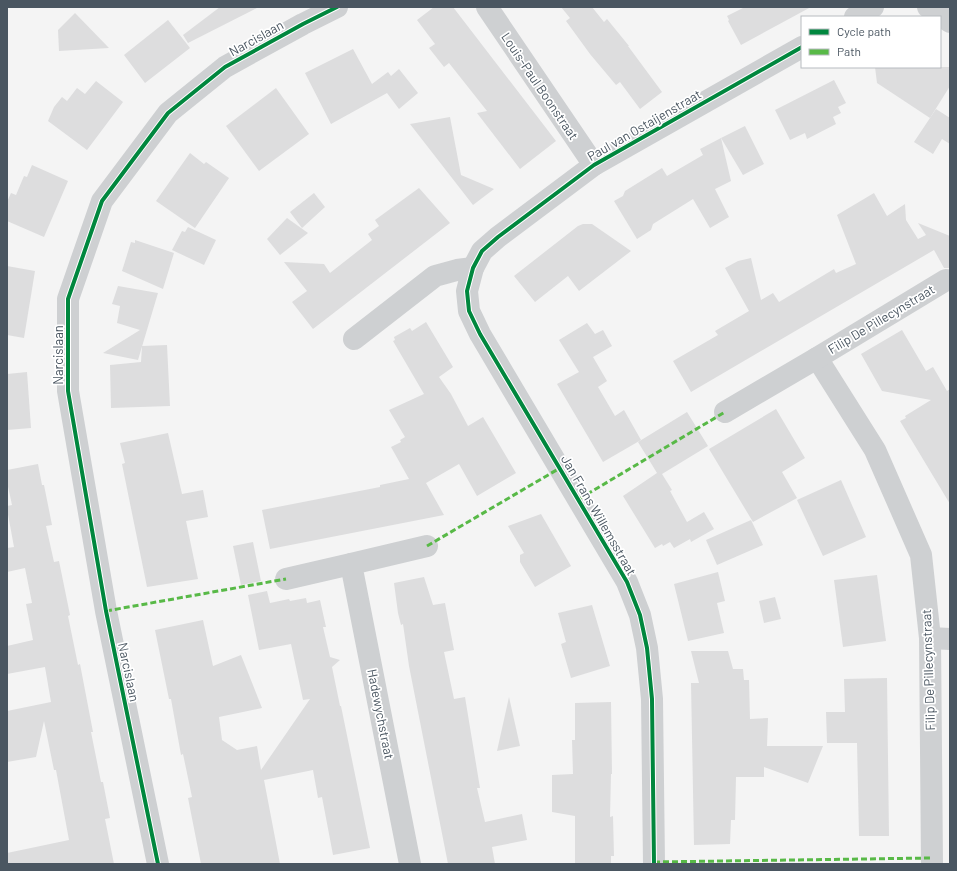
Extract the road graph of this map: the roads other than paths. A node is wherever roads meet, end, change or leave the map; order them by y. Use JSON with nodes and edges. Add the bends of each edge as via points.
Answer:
{"nodes":[{"id":1,"x":337,"y":7,"type":"edge"},
{"id":2,"x":487,"y":7,"type":"edge"},
{"id":3,"x":873,"y":7,"type":"edge"},
{"id":4,"x":928,"y":7,"type":"edge"},
{"id":5,"x":857,"y":16,"type":"edge"},
{"id":6,"x":950,"y":22,"type":"edge"},
{"id":7,"x":801,"y":48,"type":"edge"},
{"id":8,"x":594,"y":164,"type":"junction"},
{"id":9,"x":473,"y":268,"type":"junction"},
{"id":10,"x":946,"y":280,"type":"dead end"},
{"id":11,"x":354,"y":339,"type":"dead end"},
{"id":12,"x":817,"y":358,"type":"junction"},
{"id":13,"x":724,"y":412,"type":"dead end"},
{"id":14,"x":427,"y":546,"type":"dead end"},
{"id":15,"x":351,"y":564,"type":"junction"},
{"id":16,"x":286,"y":578,"type":"dead end"},
{"id":17,"x":940,"y":639,"type":"edge"},
{"id":18,"x":158,"y":864,"type":"edge"},
{"id":19,"x":410,"y":864,"type":"edge"},
{"id":20,"x":654,"y":864,"type":"edge"},
{"id":21,"x":932,"y":864,"type":"edge"}],
"edges":[{"from":1,"to":18,"type":"street","name":"Narcislaan","via":[[225,67],[168,113],[102,201],[68,299],[68,391],[106,611]]},
{"from":2,"to":8,"type":"street","name":"Louis-Paul Boonstraat"},
{"from":3,"to":5,"type":"street"},
{"from":4,"to":6,"type":"street"},
{"from":7,"to":8,"type":"street","name":"Paul van Ostaijenstraat"},
{"from":8,"to":9,"type":"street","name":"Paul van Ostaijenstraat","via":[[498,237],[482,251]]},
{"from":9,"to":11,"type":"street","via":[[436,276]]},
{"from":9,"to":20,"type":"street","name":"Jan Frans Willemsstraat","via":[[467,291],[469,311],[480,334],[624,576],[640,615],[647,648],[652,698]]},
{"from":10,"to":12,"type":"street","name":"Filip De Pillecynstraat"},
{"from":12,"to":13,"type":"street","name":"Filip De Pillecynstraat"},
{"from":12,"to":17,"type":"street","name":"Filip De Pillecynstraat","via":[[875,450],[921,555]]},
{"from":14,"to":15,"type":"street"},
{"from":15,"to":16,"type":"street"},
{"from":15,"to":19,"type":"street","name":"Hadewychstraat"},
{"from":17,"to":21,"type":"street","name":"Filip De Pillecynstraat"}]}
